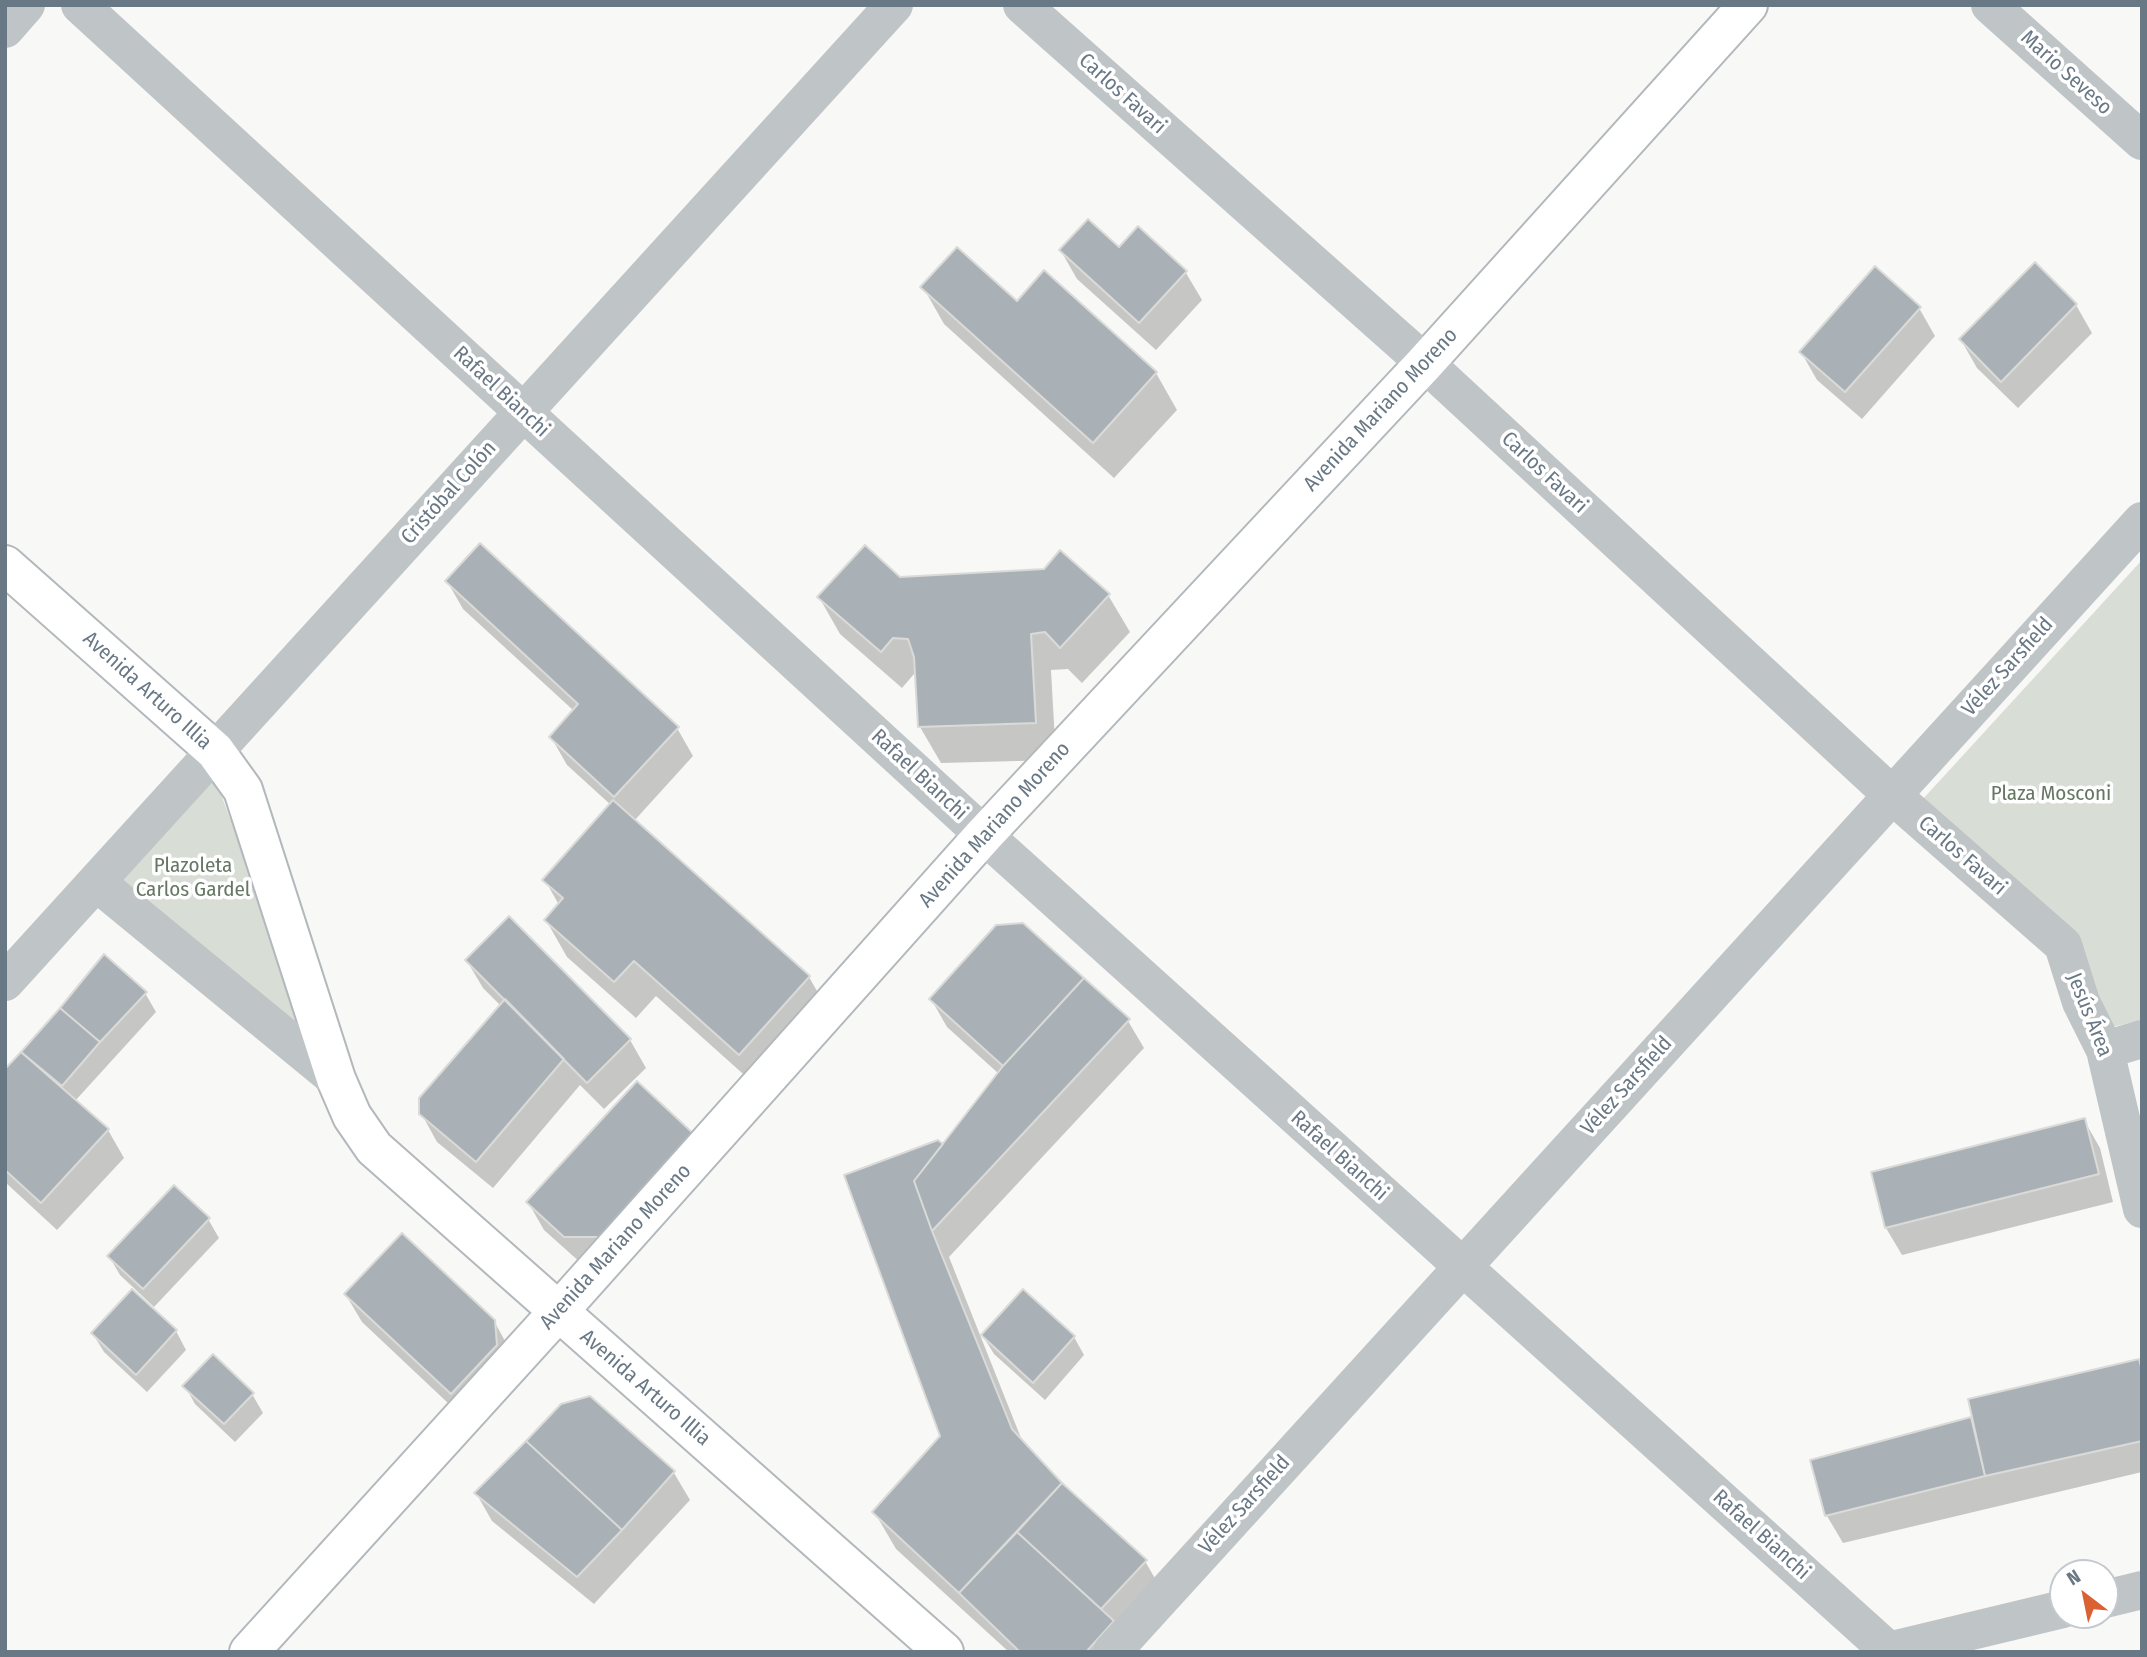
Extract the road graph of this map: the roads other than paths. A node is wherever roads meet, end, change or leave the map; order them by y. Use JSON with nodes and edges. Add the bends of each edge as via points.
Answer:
{"nodes":[{"id":1,"x":26,"y":5,"type":"edge"},
{"id":2,"x":80,"y":5,"type":"edge"},
{"id":3,"x":894,"y":5,"type":"edge"},
{"id":4,"x":1021,"y":5,"type":"edge"},
{"id":5,"x":1748,"y":5,"type":"edge"},
{"id":6,"x":1990,"y":5,"type":"edge"},
{"id":7,"x":5,"y":29,"type":"edge"},
{"id":8,"x":2142,"y":141,"type":"edge"},
{"id":9,"x":1425,"y":363,"type":"junction"},
{"id":10,"x":523,"y":412,"type":"junction"},
{"id":11,"x":2142,"y":521,"type":"edge"},
{"id":12,"x":5,"y":565,"type":"edge"},
{"id":13,"x":215,"y":751,"type":"junction"},
{"id":14,"x":1892,"y":794,"type":"junction"},
{"id":15,"x":984,"y":835,"type":"junction"},
{"id":16,"x":96,"y":882,"type":"junction"},
{"id":17,"x":2063,"y":945,"type":"joint"},
{"id":18,"x":5,"y":982,"type":"edge"},
{"id":19,"x":2142,"y":1040,"type":"edge"},
{"id":20,"x":2105,"y":1050,"type":"junction"},
{"id":21,"x":336,"y":1079,"type":"junction"},
{"id":22,"x":2142,"y":1209,"type":"edge"},
{"id":23,"x":1462,"y":1267,"type":"junction"},
{"id":24,"x":558,"y":1312,"type":"junction"},
{"id":25,"x":2142,"y":1590,"type":"edge"},
{"id":26,"x":2119,"y":1596,"type":"edge"},
{"id":27,"x":2049,"y":1612,"type":"edge"},
{"id":28,"x":1887,"y":1651,"type":"edge"},
{"id":29,"x":249,"y":1652,"type":"edge"},
{"id":30,"x":944,"y":1652,"type":"edge"},
{"id":31,"x":1112,"y":1652,"type":"edge"}],
"edges":[{"from":1,"to":7,"type":"street"},
{"from":2,"to":10,"type":"street","name":"Rafael Bianchi"},
{"from":3,"to":10,"type":"street","name":"Cristóbal Colón"},
{"from":4,"to":9,"type":"street","name":"Carlos Favari"},
{"from":5,"to":9,"type":"main road","name":"Avenida Mariano Moreno"},
{"from":6,"to":8,"type":"street","name":"Mario Seveso"},
{"from":9,"to":14,"type":"street","name":"Carlos Favari"},
{"from":9,"to":15,"type":"main road","name":"Avenida Mariano Moreno"},
{"from":10,"to":13,"type":"street","name":"Cristóbal Colón"},
{"from":10,"to":15,"type":"street","name":"Rafael Bianchi"},
{"from":11,"to":14,"type":"street","name":"Vélez Sarsfield"},
{"from":12,"to":13,"type":"main road","name":"Avenida Arturo Illia"},
{"from":13,"to":16,"type":"street","name":"Cristóbal Colón"},
{"from":13,"to":21,"type":"main road","name":"Avenida Arturo Illia","via":[[243,790]]},
{"from":14,"to":17,"type":"street","name":"Carlos Favari"},
{"from":14,"to":23,"type":"street","name":"Vélez Sarsfield"},
{"from":15,"to":23,"type":"street","name":"Rafael Bianchi"},
{"from":15,"to":24,"type":"main road","name":"Avenida Mariano Moreno"},
{"from":16,"to":18,"type":"street","name":"Cristóbal Colón"},
{"from":16,"to":21,"type":"street","name":"Avenida Arturo Illia"},
{"from":17,"to":20,"type":"street","name":"Jesús Área","via":[[2081,1002]]},
{"from":19,"to":20,"type":"street"},
{"from":20,"to":22,"type":"street","name":"Jesús Área"},
{"from":21,"to":24,"type":"main road","name":"Avenida Arturo Illia","via":[[352,1116],[374,1148]]},
{"from":23,"to":28,"type":"street","name":"Rafael Bianchi"},
{"from":23,"to":31,"type":"street","name":"Vélez Sarsfield"},
{"from":24,"to":29,"type":"main road","name":"Avenida Mariano Moreno"},
{"from":24,"to":30,"type":"main road","name":"Avenida Arturo Illia"},
{"from":25,"to":26,"type":"street"},
{"from":27,"to":28,"type":"street"}]}
